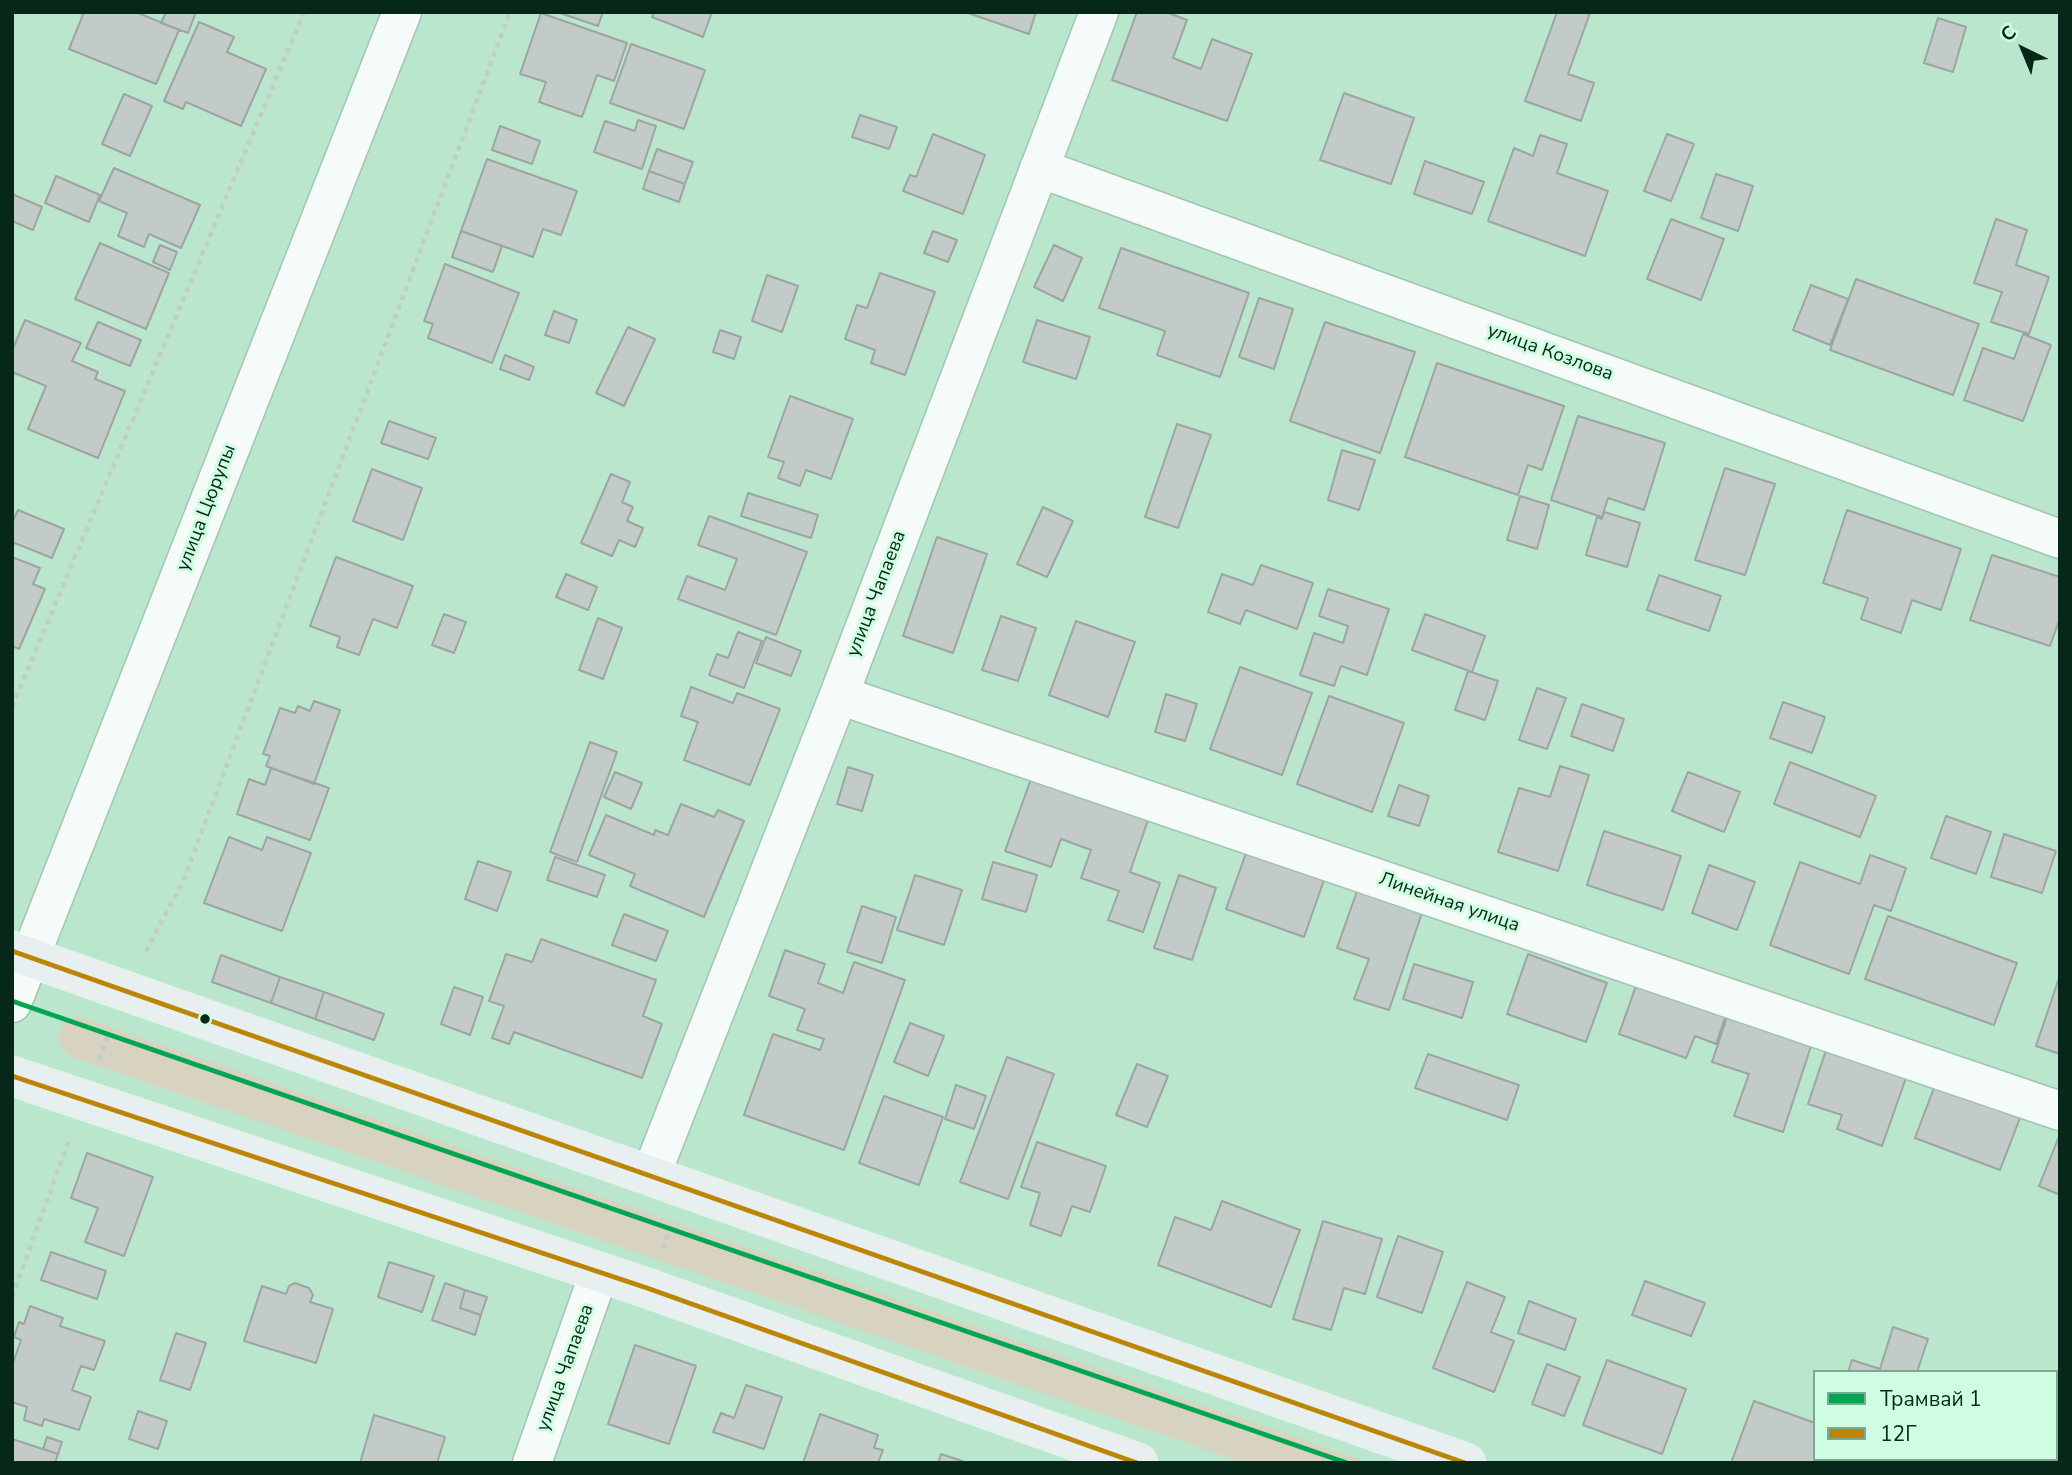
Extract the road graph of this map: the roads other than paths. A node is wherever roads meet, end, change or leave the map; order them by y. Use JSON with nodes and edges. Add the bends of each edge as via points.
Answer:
{"nodes":[{"id":1,"x":402,"y":12,"type":"edge"},
{"id":2,"x":1099,"y":12,"type":"edge"},
{"id":3,"x":1039,"y":167,"type":"junction"},
{"id":4,"x":2060,"y":539,"type":"edge"},
{"id":5,"x":839,"y":695,"type":"junction"},
{"id":6,"x":21,"y":954,"type":"edge"},
{"id":7,"x":12,"y":1003,"type":"edge"},
{"id":8,"x":12,"y":1076,"type":"edge"},
{"id":9,"x":2060,"y":1111,"type":"edge"},
{"id":10,"x":668,"y":1181,"type":"junction"},
{"id":11,"x":599,"y":1273,"type":"junction"},
{"id":12,"x":532,"y":1463,"type":"edge"},
{"id":13,"x":1138,"y":1463,"type":"edge"},
{"id":14,"x":1465,"y":1463,"type":"edge"}],
"edges":[{"from":1,"to":6,"type":"street","name":"улица Цюрупы"},
{"from":2,"to":3,"type":"street","name":"улица Чапаева"},
{"from":3,"to":4,"type":"street","name":"улица Козлова"},
{"from":3,"to":5,"type":"street","name":"улица Чапаева"},
{"from":5,"to":9,"type":"street","name":"Линейная улица"},
{"from":5,"to":10,"type":"street","name":"улица Чапаева"},
{"from":6,"to":7,"type":"street","name":"улица Цюрупы"},
{"from":6,"to":10,"type":"main road"},
{"from":8,"to":11,"type":"main road"},
{"from":10,"to":14,"type":"main road"},
{"from":11,"to":12,"type":"street","name":"улица Чапаева"},
{"from":11,"to":13,"type":"main road"}]}
